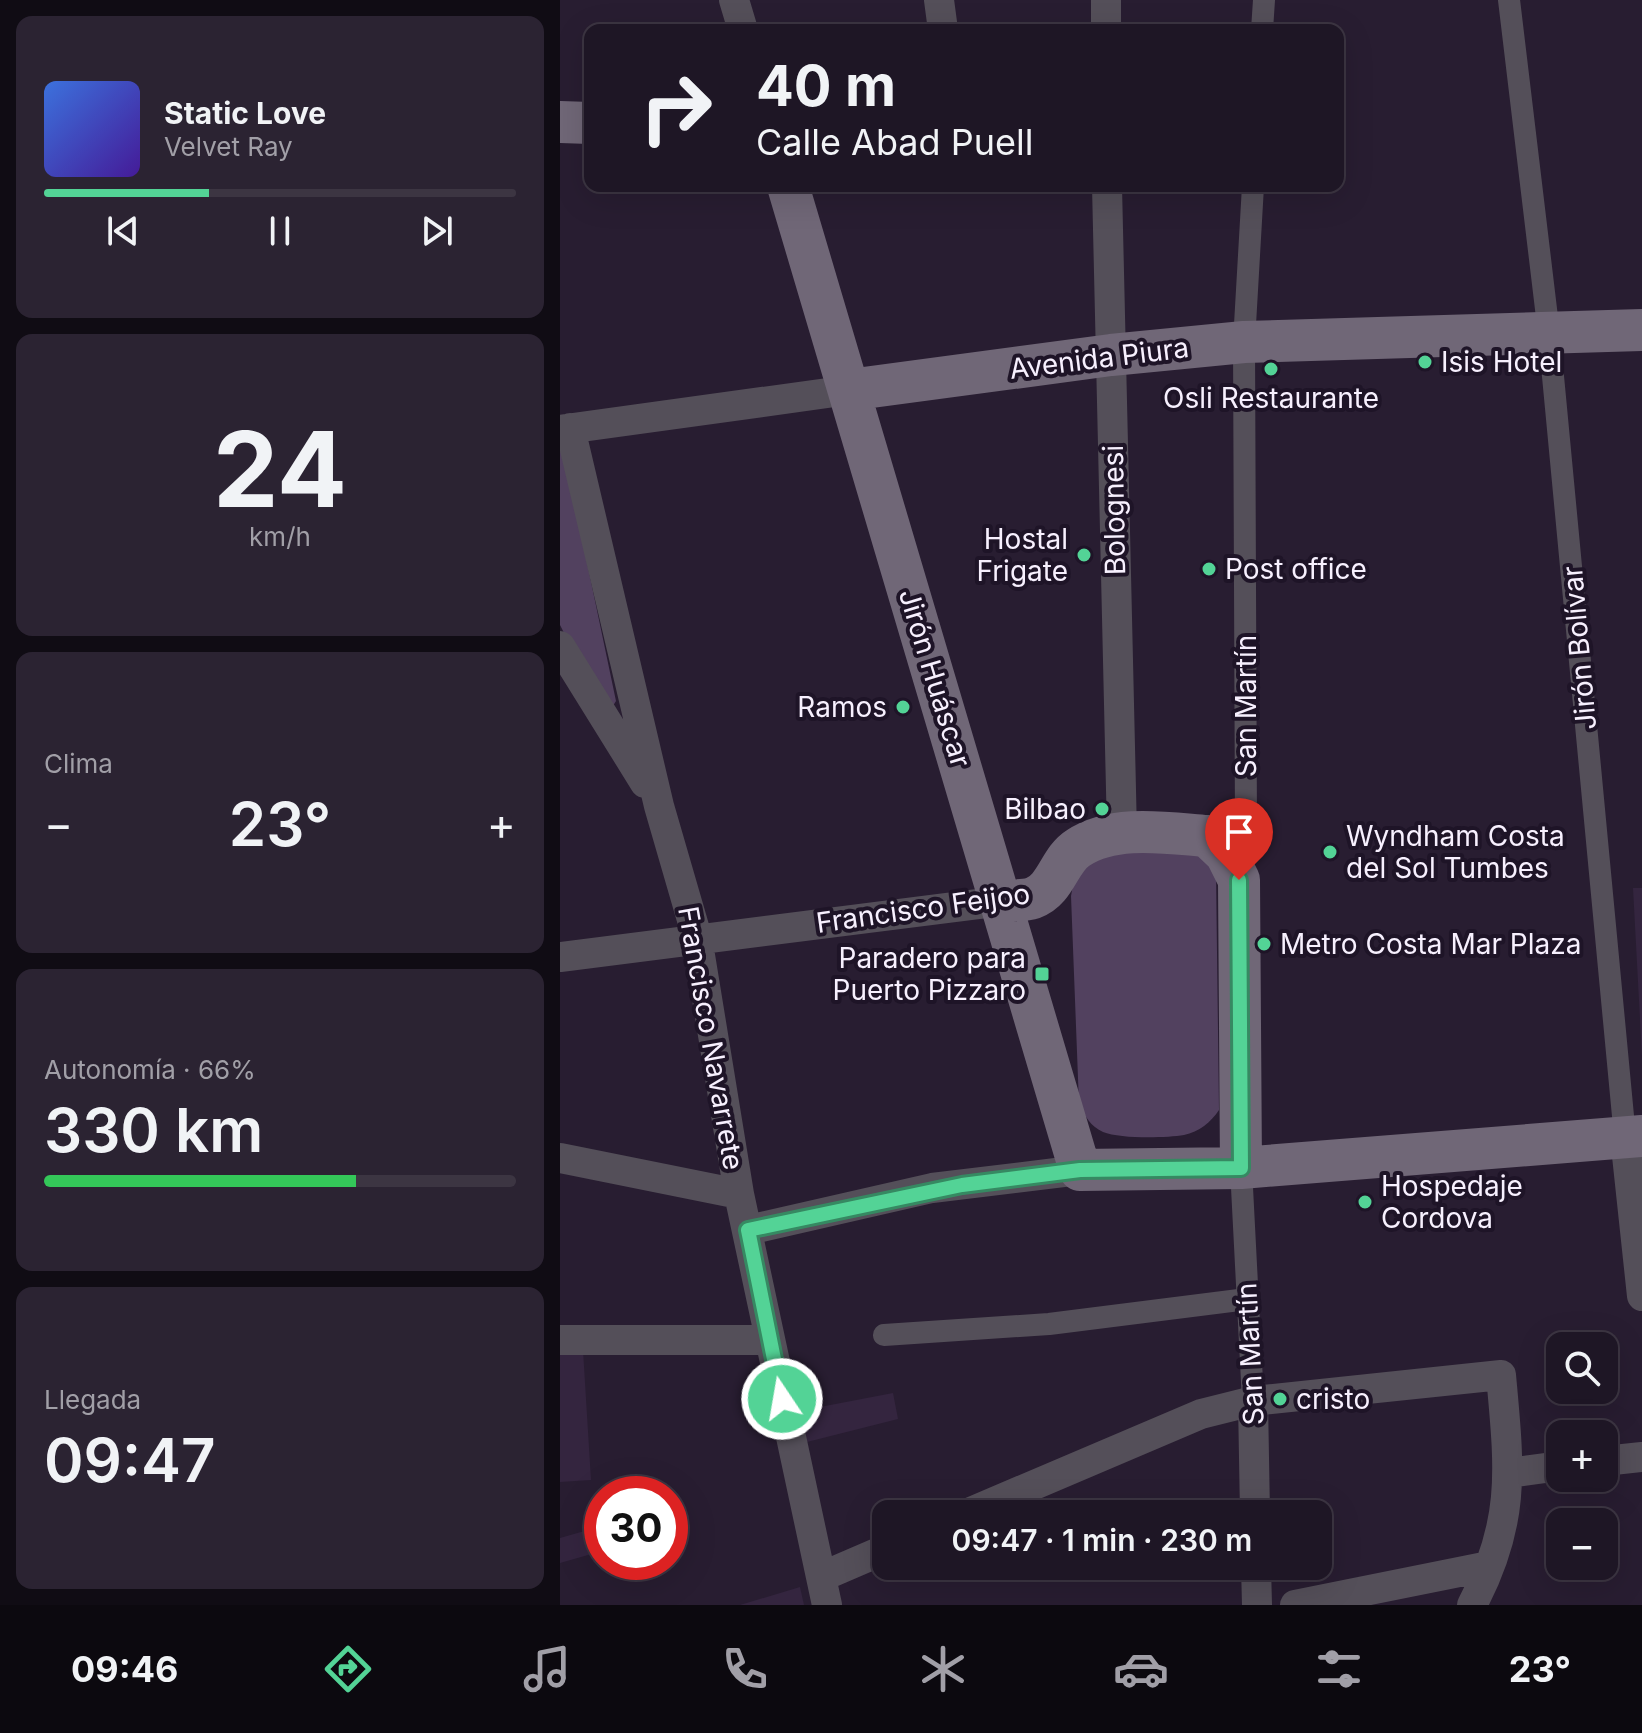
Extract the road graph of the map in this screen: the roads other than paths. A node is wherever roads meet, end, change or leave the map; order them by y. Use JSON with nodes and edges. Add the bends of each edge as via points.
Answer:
{"nodes":[{"id":1,"x":734,"y":0,"type":"edge"},
{"id":2,"x":939,"y":0,"type":"edge"},
{"id":3,"x":1106,"y":0,"type":"edge"},
{"id":4,"x":1264,"y":0,"type":"edge"},
{"id":5,"x":1509,"y":0,"type":"edge"},
{"id":6,"x":741,"y":24,"type":"edge"},
{"id":7,"x":942,"y":24,"type":"edge"},
{"id":8,"x":1106,"y":24,"type":"edge"},
{"id":9,"x":1262,"y":24,"type":"edge"},
{"id":10,"x":560,"y":122,"type":"edge"},
{"id":11,"x":584,"y":123,"type":"edge"},
{"id":12,"x":790,"y":192,"type":"edge"},
{"id":13,"x":1107,"y":192,"type":"edge"},
{"id":14,"x":1253,"y":192,"type":"edge"},
{"id":15,"x":1642,"y":330,"type":"edge"},
{"id":16,"x":1549,"y":334,"type":"junction"},
{"id":17,"x":1244,"y":342,"type":"junction"},
{"id":18,"x":1111,"y":355,"type":"junction"},
{"id":19,"x":849,"y":390,"type":"junction"},
{"id":20,"x":565,"y":429,"type":"edge"},
{"id":21,"x":560,"y":646,"type":"edge"},
{"id":22,"x":659,"y":806,"type":"junction"},
{"id":23,"x":1122,"y":833,"type":"junction"},
{"id":24,"x":1239,"y":880,"type":"junction"},
{"id":25,"x":1002,"y":901,"type":"junction"},
{"id":26,"x":697,"y":937,"type":"junction"},
{"id":27,"x":560,"y":957,"type":"edge"},
{"id":28,"x":1633,"y":1137,"type":"edge"},
{"id":29,"x":560,"y":1158,"type":"edge"},
{"id":30,"x":1241,"y":1168,"type":"junction"},
{"id":31,"x":1080,"y":1170,"type":"junction"},
{"id":32,"x":739,"y":1194,"type":"junction"},
{"id":33,"x":748,"y":1230,"type":"junction"},
{"id":34,"x":1642,"y":1296,"type":"edge"},
{"id":35,"x":1247,"y":1299,"type":"junction"},
{"id":36,"x":884,"y":1335,"type":"dead end"},
{"id":37,"x":560,"y":1340,"type":"edge"},
{"id":38,"x":769,"y":1340,"type":"junction"},
{"id":39,"x":1253,"y":1401,"type":"junction"},
{"id":40,"x":1642,"y":1457,"type":"edge"},
{"id":41,"x":1618,"y":1460,"type":"edge"},
{"id":42,"x":1546,"y":1468,"type":"edge"},
{"id":43,"x":1509,"y":1473,"type":"junction"},
{"id":44,"x":999,"y":1500,"type":"edge"},
{"id":45,"x":1255,"y":1500,"type":"edge"},
{"id":46,"x":872,"y":1558,"type":"edge"},
{"id":47,"x":1489,"y":1566,"type":"junction"},
{"id":48,"x":1256,"y":1580,"type":"edge"},
{"id":49,"x":824,"y":1591,"type":"edge"},
{"id":50,"x":1257,"y":1605,"type":"edge"},
{"id":51,"x":1295,"y":1605,"type":"edge"},
{"id":52,"x":1472,"y":1605,"type":"edge"}],
"edges":[{"from":1,"to":6,"type":"street"},
{"from":2,"to":7,"type":"street"},
{"from":3,"to":8,"type":"street"},
{"from":4,"to":9,"type":"street"},
{"from":5,"to":16,"type":"street","name":"Jirón Bolívar"},
{"from":10,"to":11,"type":"main road"},
{"from":12,"to":19,"type":"main road","name":"Jirón Huáscar"},
{"from":13,"to":18,"type":"street","name":"Bolognesi"},
{"from":14,"to":17,"type":"street","name":"San Martín"},
{"from":15,"to":16,"type":"main road","name":"Avenida Piura"},
{"from":16,"to":17,"type":"main road","name":"Avenida Piura"},
{"from":16,"to":28,"type":"street","name":"Jirón Bolívar"},
{"from":17,"to":18,"type":"main road","name":"Avenida Piura"},
{"from":17,"to":24,"type":"street","name":"San Martín","via":[[1246,828]]},
{"from":18,"to":19,"type":"main road","name":"Avenida Piura"},
{"from":18,"to":23,"type":"street","name":"Bolognesi"},
{"from":19,"to":20,"type":"street","name":"Avenida Piura"},
{"from":19,"to":25,"type":"main road","name":"Jirón Huáscar"},
{"from":20,"to":22,"type":"street","name":"Francisco Navarrete"},
{"from":21,"to":22,"type":"street"},
{"from":22,"to":26,"type":"street","name":"Francisco Navarrete"},
{"from":23,"to":24,"type":"main road","name":"Francisco Feijoo","via":[[1207,836],[1226,854]]},
{"from":23,"to":25,"type":"main road","name":"Francisco Feijoo","via":[[1074,850],[1048,889],[1033,898]]},
{"from":24,"to":30,"type":"main road","name":"San Martín"},
{"from":25,"to":26,"type":"street","name":"Francisco Feijoo"},
{"from":25,"to":31,"type":"main road","name":"Jirón Huáscar"},
{"from":26,"to":27,"type":"street","name":"Francisco Feijoo"},
{"from":26,"to":32,"type":"street","name":"Francisco Navarrete"},
{"from":28,"to":30,"type":"main road"},
{"from":28,"to":34,"type":"street","name":"Jirón Bolívar"},
{"from":29,"to":32,"type":"street"},
{"from":30,"to":31,"type":"main road"},
{"from":30,"to":35,"type":"street","name":"San Martín"},
{"from":31,"to":33,"type":"street","via":[[932,1188]]},
{"from":32,"to":33,"type":"street","name":"Francisco Navarrete"},
{"from":33,"to":38,"type":"street","name":"Francisco Navarrete"},
{"from":35,"to":36,"type":"street","via":[[1049,1324]]},
{"from":35,"to":39,"type":"street","name":"San Martín"},
{"from":37,"to":38,"type":"street"},
{"from":38,"to":49,"type":"street","name":"Francisco Navarrete"},
{"from":39,"to":43,"type":"street","via":[[1501,1375]]},
{"from":39,"to":44,"type":"street","via":[[1201,1414]]},
{"from":39,"to":45,"type":"street","name":"San Martín"},
{"from":40,"to":41,"type":"street"},
{"from":42,"to":43,"type":"street"},
{"from":43,"to":47,"type":"street","via":[[1503,1525]]},
{"from":46,"to":49,"type":"street"},
{"from":47,"to":51,"type":"street"},
{"from":47,"to":52,"type":"street"},
{"from":48,"to":50,"type":"street"}]}
